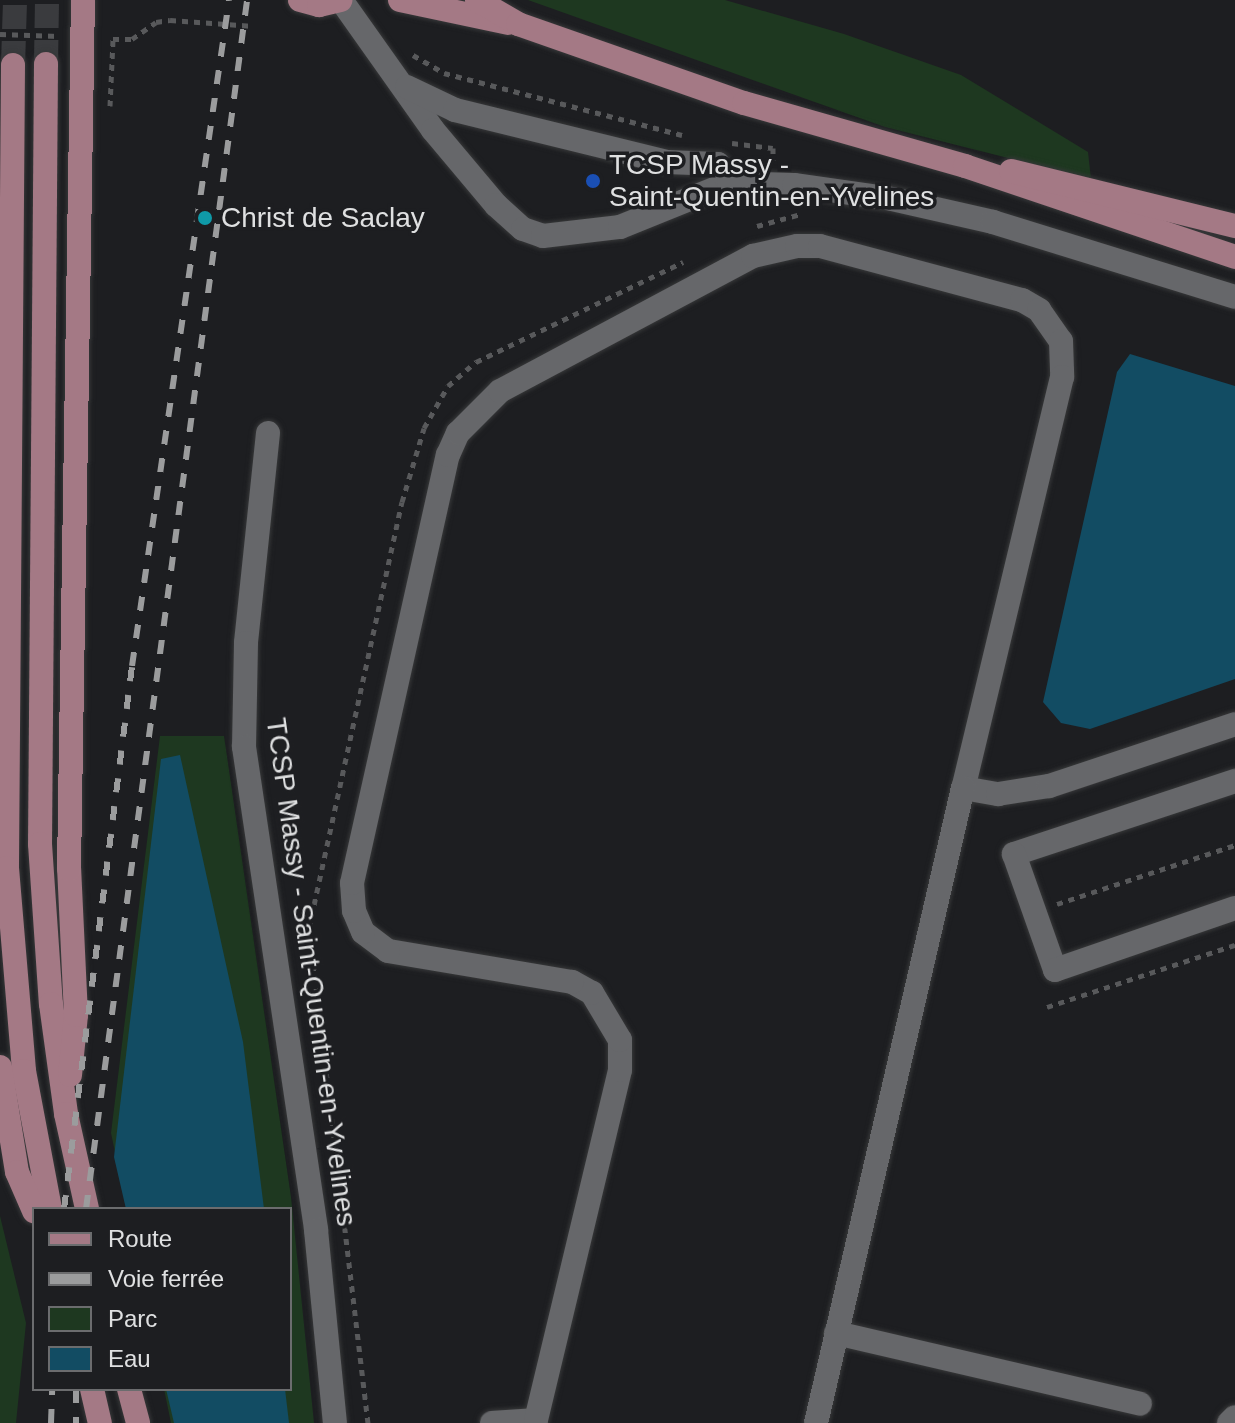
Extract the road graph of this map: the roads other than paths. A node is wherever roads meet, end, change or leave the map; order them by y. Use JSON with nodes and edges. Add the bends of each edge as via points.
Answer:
{"nodes":[{"id":1,"x":83,"y":0,"type":"edge"},
{"id":2,"x":300,"y":0,"type":"edge"},
{"id":3,"x":341,"y":0,"type":"edge"},
{"id":4,"x":400,"y":0,"type":"edge"},
{"id":5,"x":477,"y":0,"type":"edge"},
{"id":6,"x":518,"y":24,"type":"junction"},
{"id":7,"x":46,"y":64,"type":"tunnel mouth"},
{"id":8,"x":13,"y":65,"type":"tunnel mouth"},
{"id":9,"x":401,"y":83,"type":"junction"},
{"id":10,"x":965,"y":166,"type":"junction"},
{"id":11,"x":729,"y":183,"type":"junction"},
{"id":12,"x":1235,"y":226,"type":"edge"},
{"id":13,"x":1235,"y":257,"type":"edge"},
{"id":14,"x":1235,"y":297,"type":"edge"},
{"id":15,"x":268,"y":433,"type":"dead end"},
{"id":16,"x":1235,"y":724,"type":"edge"},
{"id":17,"x":1235,"y":781,"type":"edge"},
{"id":18,"x":963,"y":788,"type":"junction"},
{"id":19,"x":1235,"y":908,"type":"edge"},
{"id":20,"x":0,"y":1067,"type":"edge"},
{"id":21,"x":66,"y":1114,"type":"junction"},
{"id":22,"x":32,"y":1207,"type":"edge"},
{"id":23,"x":50,"y":1207,"type":"edge"},
{"id":24,"x":87,"y":1207,"type":"edge"},
{"id":25,"x":836,"y":1333,"type":"junction"},
{"id":26,"x":92,"y":1391,"type":"edge"},
{"id":27,"x":130,"y":1391,"type":"edge"},
{"id":28,"x":1140,"y":1404,"type":"dead end"},
{"id":29,"x":1235,"y":1417,"type":"edge"},
{"id":30,"x":535,"y":1421,"type":"edge"},
{"id":31,"x":100,"y":1423,"type":"edge"},
{"id":32,"x":138,"y":1423,"type":"edge"},
{"id":33,"x":335,"y":1423,"type":"edge"},
{"id":34,"x":492,"y":1423,"type":"edge"},
{"id":35,"x":816,"y":1423,"type":"edge"},
{"id":36,"x":1229,"y":1423,"type":"edge"}],
"edges":[{"from":1,"to":21,"type":"main road","via":[[69,869],[76,1015]]},
{"from":2,"to":3,"type":"main road","via":[[319,5]]},
{"from":3,"to":9,"type":"lane"},
{"from":4,"to":6,"type":"main road"},
{"from":5,"to":6,"type":"main road"},
{"from":6,"to":10,"type":"main road","via":[[744,103]]},
{"from":7,"to":21,"type":"main road","via":[[37,749],[51,1004]]},
{"from":8,"to":23,"type":"main road","via":[[7,868],[24,1071]]},
{"from":9,"to":11,"type":"lane","via":[[455,110],[667,162],[718,164]]},
{"from":9,"to":11,"type":"lane","via":[[496,205],[523,229],[543,236],[620,227]]},
{"from":10,"to":12,"type":"main road","via":[[1062,182]]},
{"from":10,"to":13,"type":"main road"},
{"from":11,"to":14,"type":"lane","via":[[794,185],[921,206]]},
{"from":15,"to":33,"type":"lane","name":"TCSP Massy - Saint-Quentin-en-Yvelines","via":[[246,643],[244,747],[314,1215]]},
{"from":16,"to":18,"type":"lane","via":[[1049,786],[998,794]]},
{"from":17,"to":19,"type":"lane","via":[[1014,854],[1055,970]]},
{"from":18,"to":25,"type":"lane"},
{"from":18,"to":30,"type":"lane","via":[[1062,377],[1061,341],[1039,310],[1002,292],[820,246],[774,250],[525,374],[458,433],[448,455],[352,883],[354,911],[363,932],[388,951],[572,982],[592,993],[620,1040],[620,1070]]},
{"from":20,"to":22,"type":"main road","via":[[17,1172]]},
{"from":21,"to":24,"type":"main road"},
{"from":25,"to":28,"type":"lane"},
{"from":25,"to":35,"type":"lane"},
{"from":26,"to":31,"type":"main road"},
{"from":27,"to":32,"type":"main road"},
{"from":29,"to":36,"type":"lane"},
{"from":30,"to":34,"type":"lane"}]}
